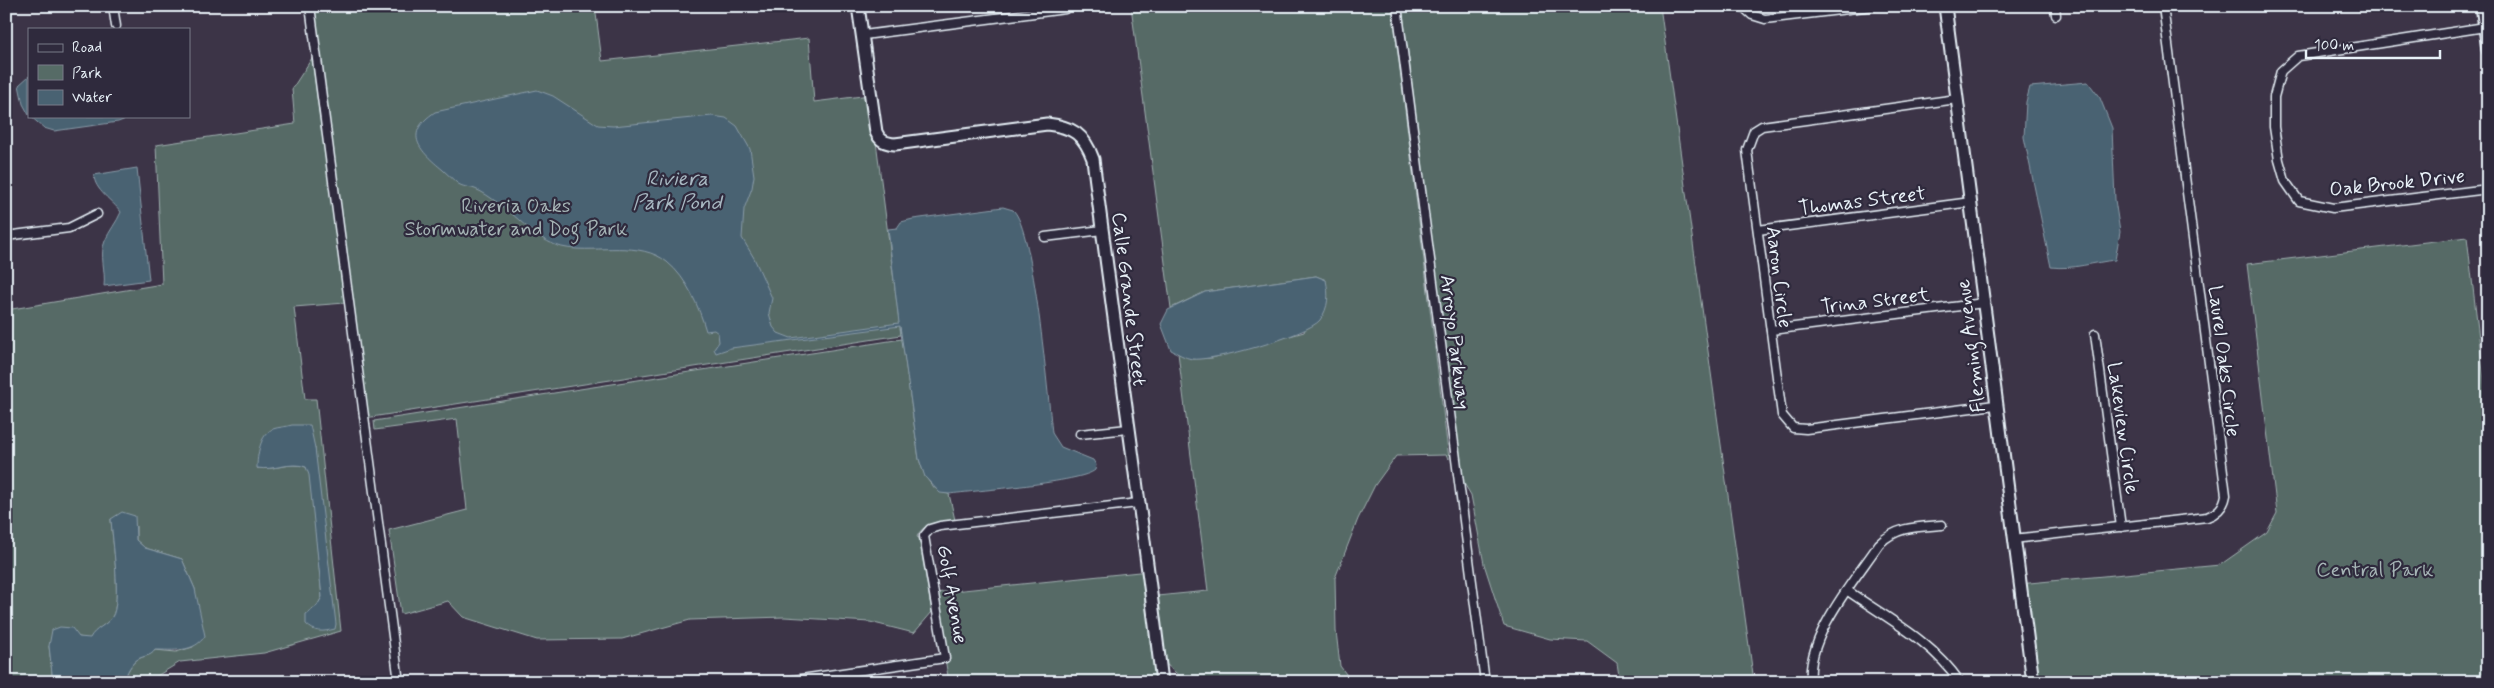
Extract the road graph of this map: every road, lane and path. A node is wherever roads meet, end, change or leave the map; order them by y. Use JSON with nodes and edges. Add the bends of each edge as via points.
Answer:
{"nodes":[{"id":1,"x":113,"y":6,"type":"edge"},
{"id":2,"x":310,"y":6,"type":"edge"},
{"id":3,"x":858,"y":6,"type":"edge"},
{"id":4,"x":1397,"y":6,"type":"edge"},
{"id":5,"x":1742,"y":6,"type":"edge"},
{"id":6,"x":1873,"y":6,"type":"edge"},
{"id":7,"x":1945,"y":6,"type":"edge"},
{"id":8,"x":2055,"y":6,"type":"edge"},
{"id":9,"x":2163,"y":6,"type":"edge"},
{"id":10,"x":2482,"y":6,"type":"edge"},
{"id":11,"x":1845,"y":8,"type":"edge"},
{"id":12,"x":1065,"y":9,"type":"dead end"},
{"id":13,"x":2056,"y":15,"type":"dead end"},
{"id":14,"x":2486,"y":23,"type":"edge"},
{"id":15,"x":116,"y":26,"type":"dead end"},
{"id":16,"x":864,"y":35,"type":"junction"},
{"id":17,"x":2488,"y":50,"type":"edge"},
{"id":18,"x":1957,"y":99,"type":"junction"},
{"id":19,"x":2488,"y":189,"type":"edge"},
{"id":20,"x":1971,"y":202,"type":"junction"},
{"id":21,"x":97,"y":214,"type":"dead end"},
{"id":22,"x":1102,"y":230,"type":"junction"},
{"id":23,"x":1758,"y":230,"type":"junction"},
{"id":24,"x":6,"y":236,"type":"edge"},
{"id":25,"x":1045,"y":237,"type":"dead end"},
{"id":26,"x":1984,"y":303,"type":"junction"},
{"id":27,"x":1771,"y":330,"type":"junction"},
{"id":28,"x":2095,"y":334,"type":"dead end"},
{"id":29,"x":1996,"y":405,"type":"junction"},
{"id":30,"x":1128,"y":429,"type":"junction"},
{"id":31,"x":1080,"y":434,"type":"dead end"},
{"id":32,"x":1138,"y":503,"type":"junction"},
{"id":33,"x":1942,"y":525,"type":"dead end"},
{"id":34,"x":2121,"y":526,"type":"junction"},
{"id":35,"x":2014,"y":539,"type":"junction"},
{"id":36,"x":1848,"y":591,"type":"junction"},
{"id":37,"x":399,"y":682,"type":"edge"},
{"id":38,"x":781,"y":682,"type":"edge"},
{"id":39,"x":1162,"y":682,"type":"edge"},
{"id":40,"x":1484,"y":682,"type":"edge"},
{"id":41,"x":1811,"y":682,"type":"edge"},
{"id":42,"x":1960,"y":682,"type":"edge"},
{"id":43,"x":2033,"y":682,"type":"edge"}],
"edges":[{"from":1,"to":15,"type":"street"},
{"from":2,"to":37,"type":"street"},
{"from":3,"to":16,"type":"street"},
{"from":4,"to":40,"type":"street","name":"Arroyo Parkway"},
{"from":5,"to":11,"type":"street","via":[[1752,15],[1765,19]]},
{"from":6,"to":11,"type":"street"},
{"from":7,"to":18,"type":"street","name":"Fleming Avenue"},
{"from":8,"to":13,"type":"street"},
{"from":9,"to":34,"type":"street","name":"Laurel Oaks Circle","via":[[2226,496],[2217,513],[2207,517]]},
{"from":10,"to":14,"type":"street"},
{"from":12,"to":16,"type":"street"},
{"from":14,"to":17,"type":"street"},
{"from":14,"to":19,"type":"street","name":"Oak Brook Drive","via":[[2298,56],[2281,71],[2274,97],[2274,128],[2285,181],[2304,204],[2333,208]]},
{"from":16,"to":22,"type":"street","name":"Calle Grande Street","via":[[879,139],[886,144],[895,144],[1046,124],[1063,126],[1087,143],[1093,159]]},
{"from":18,"to":20,"type":"street","name":"Fleming Avenue"},
{"from":18,"to":23,"type":"street","name":"Aaron Circle","via":[[1762,126],[1754,131],[1747,150]]},
{"from":20,"to":23,"type":"street","name":"Thomas Street"},
{"from":20,"to":26,"type":"street","name":"Fleming Avenue"},
{"from":21,"to":24,"type":"street","via":[[70,228]]},
{"from":22,"to":25,"type":"street"},
{"from":22,"to":30,"type":"street","name":"Calle Grande Street"},
{"from":23,"to":27,"type":"street","name":"Aaron Circle"},
{"from":26,"to":27,"type":"street","name":"Trina Street"},
{"from":26,"to":29,"type":"street","name":"Fleming Avenue"},
{"from":27,"to":29,"type":"street","name":"Aaron Circle","via":[[1782,415],[1793,428]]},
{"from":28,"to":34,"type":"street","name":"Lakeview Circle"},
{"from":29,"to":35,"type":"street","name":"Fleming Avenue"},
{"from":30,"to":31,"type":"street"},
{"from":30,"to":32,"type":"street","name":"Calle Grande Street"},
{"from":32,"to":38,"type":"street","name":"Golf Avenue","via":[[940,526],[930,530],[924,536],[944,658]]},
{"from":32,"to":39,"type":"street","name":"Calle Grande Street"},
{"from":33,"to":36,"type":"street","via":[[1906,528],[1890,534],[1879,544]]},
{"from":34,"to":35,"type":"street","name":"Laurel Oaks Circle"},
{"from":35,"to":43,"type":"street","name":"Fleming Avenue"},
{"from":36,"to":41,"type":"street","via":[[1815,644]]},
{"from":36,"to":42,"type":"street","via":[[1917,637],[1945,661]]}]}
